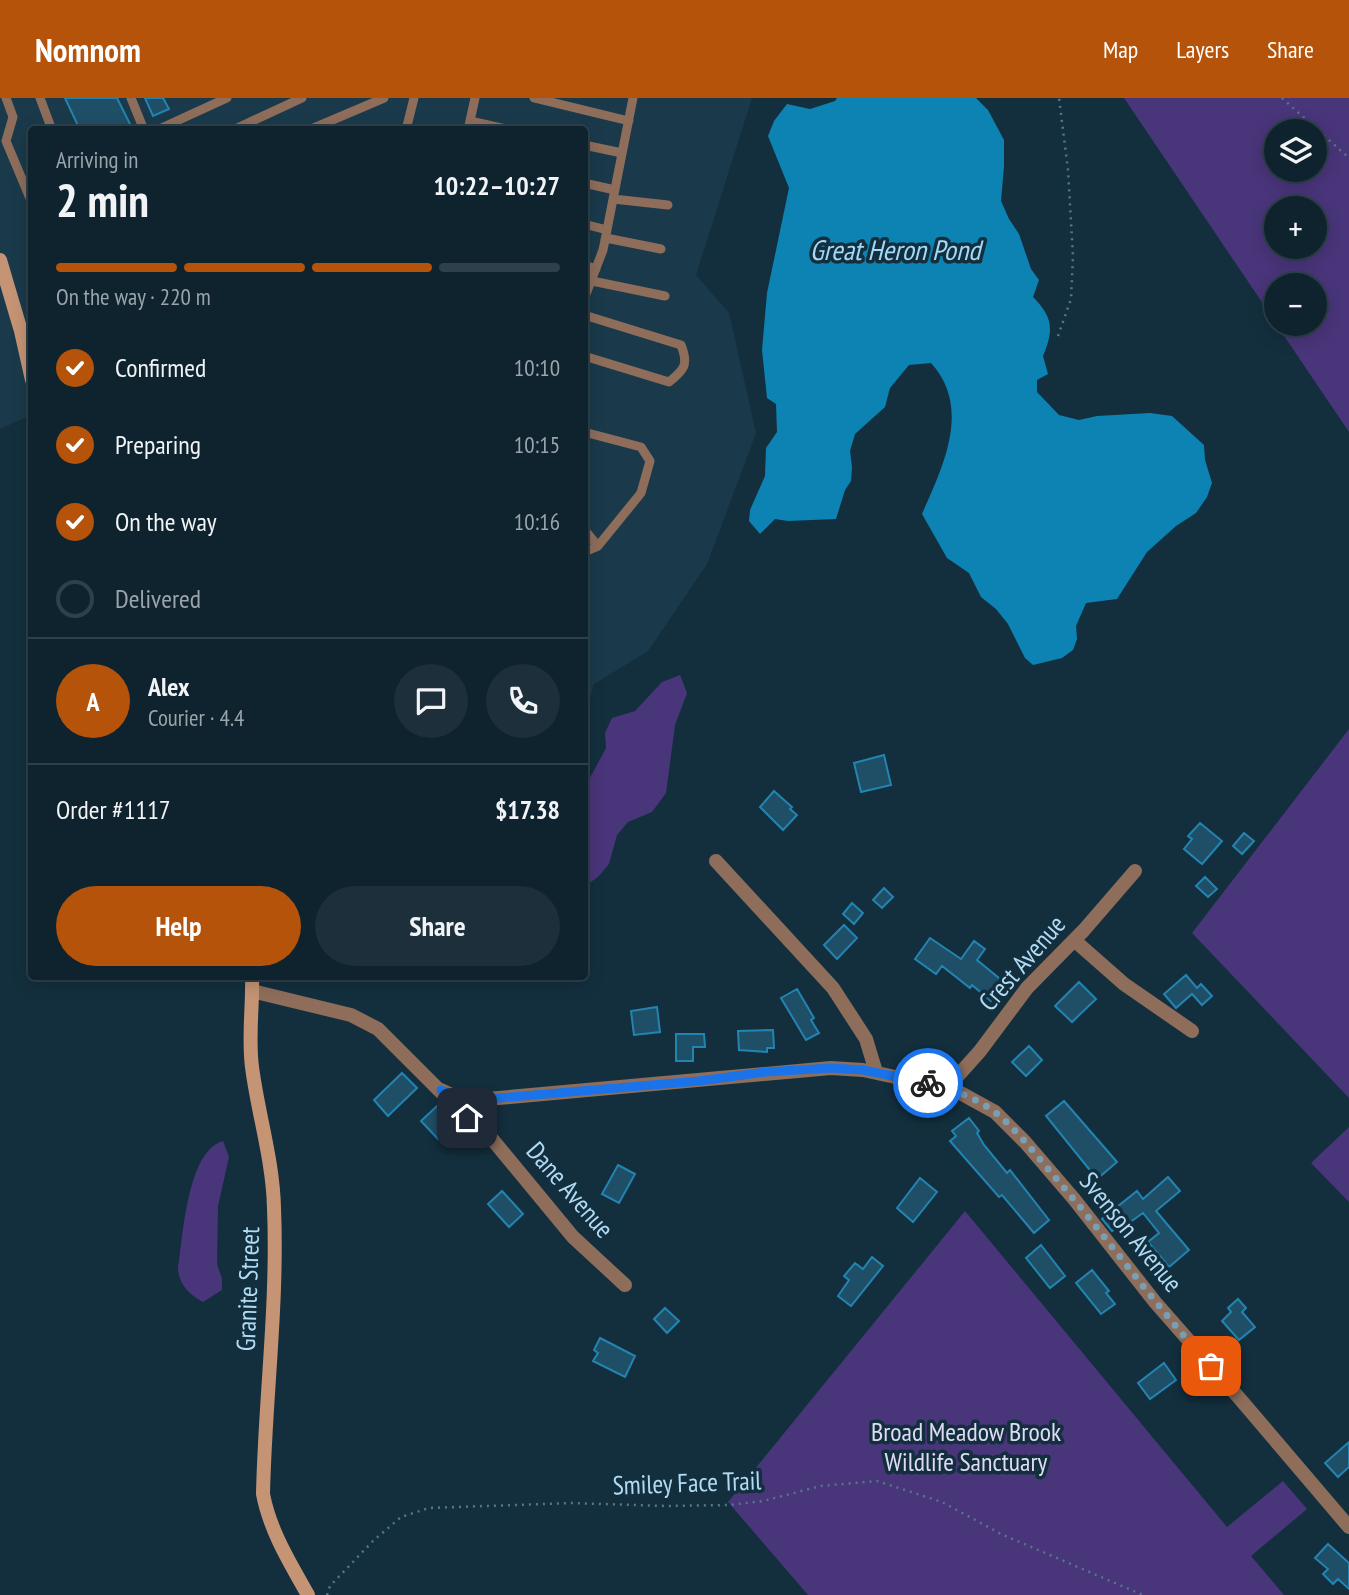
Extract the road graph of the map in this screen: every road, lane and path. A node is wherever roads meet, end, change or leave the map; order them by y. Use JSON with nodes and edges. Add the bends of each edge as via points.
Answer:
{"nodes":[{"id":1,"x":6,"y":98,"type":"edge"},
{"id":2,"x":40,"y":98,"type":"edge"},
{"id":3,"x":131,"y":98,"type":"edge"},
{"id":4,"x":227,"y":98,"type":"edge"},
{"id":5,"x":302,"y":98,"type":"edge"},
{"id":6,"x":384,"y":98,"type":"edge"},
{"id":7,"x":414,"y":98,"type":"edge"},
{"id":8,"x":475,"y":98,"type":"edge"},
{"id":9,"x":534,"y":98,"type":"edge"},
{"id":10,"x":633,"y":98,"type":"edge"},
{"id":11,"x":1059,"y":98,"type":"edge"},
{"id":12,"x":1283,"y":98,"type":"edge"},
{"id":13,"x":629,"y":121,"type":"junction"},
{"id":14,"x":469,"y":125,"type":"edge"},
{"id":15,"x":50,"y":126,"type":"edge"},
{"id":16,"x":142,"y":126,"type":"edge"},
{"id":17,"x":166,"y":126,"type":"edge"},
{"id":18,"x":242,"y":126,"type":"edge"},
{"id":19,"x":318,"y":126,"type":"edge"},
{"id":20,"x":407,"y":126,"type":"edge"},
{"id":21,"x":588,"y":146,"type":"edge"},
{"id":22,"x":622,"y":153,"type":"junction"},
{"id":23,"x":1349,"y":158,"type":"edge"},
{"id":24,"x":588,"y":185,"type":"edge"},
{"id":25,"x":28,"y":193,"type":"edge"},
{"id":26,"x":614,"y":195,"type":"junction"},
{"id":27,"x":668,"y":205,"type":"dead end"},
{"id":28,"x":588,"y":226,"type":"edge"},
{"id":29,"x":606,"y":234,"type":"junction"},
{"id":30,"x":661,"y":249,"type":"dead end"},
{"id":31,"x":0,"y":260,"type":"edge"},
{"id":32,"x":588,"y":266,"type":"edge"},
{"id":33,"x":596,"y":269,"type":"junction"},
{"id":34,"x":592,"y":281,"type":"junction"},
{"id":35,"x":588,"y":290,"type":"edge"},
{"id":36,"x":665,"y":296,"type":"dead end"},
{"id":37,"x":588,"y":316,"type":"edge"},
{"id":38,"x":1058,"y":336,"type":"dead end"},
{"id":39,"x":588,"y":357,"type":"edge"},
{"id":40,"x":28,"y":362,"type":"edge"},
{"id":41,"x":588,"y":433,"type":"edge"},
{"id":42,"x":588,"y":534,"type":"edge"},
{"id":43,"x":598,"y":546,"type":"junction"},
{"id":44,"x":588,"y":550,"type":"edge"},
{"id":45,"x":716,"y":861,"type":"dead end"},
{"id":46,"x":1135,"y":871,"type":"dead end"},
{"id":47,"x":1074,"y":940,"type":"junction"},
{"id":48,"x":252,"y":984,"type":"edge"},
{"id":49,"x":1192,"y":1031,"type":"dead end"},
{"id":50,"x":876,"y":1072,"type":"junction"},
{"id":51,"x":947,"y":1088,"type":"junction"},
{"id":52,"x":441,"y":1090,"type":"junction"},
{"id":53,"x":625,"y":1285,"type":"dead end"},
{"id":54,"x":1349,"y":1527,"type":"edge"},
{"id":55,"x":308,"y":1595,"type":"edge"},
{"id":56,"x":327,"y":1595,"type":"edge"},
{"id":57,"x":1143,"y":1595,"type":"edge"}],
"edges":[{"from":1,"to":25,"type":"lane","via":[[13,117],[6,141]]},
{"from":2,"to":15,"type":"lane"},
{"from":3,"to":16,"type":"lane"},
{"from":4,"to":17,"type":"lane"},
{"from":5,"to":18,"type":"lane"},
{"from":6,"to":19,"type":"lane"},
{"from":7,"to":20,"type":"lane"},
{"from":8,"to":14,"type":"lane"},
{"from":9,"to":13,"type":"lane"},
{"from":10,"to":13,"type":"lane"},
{"from":11,"to":38,"type":"path","via":[[1073,256],[1071,299]]},
{"from":12,"to":23,"type":"path"},
{"from":13,"to":22,"type":"lane"},
{"from":21,"to":22,"type":"lane"},
{"from":22,"to":26,"type":"lane"},
{"from":24,"to":26,"type":"lane"},
{"from":26,"to":27,"type":"lane"},
{"from":26,"to":29,"type":"lane"},
{"from":28,"to":29,"type":"lane"},
{"from":29,"to":30,"type":"lane"},
{"from":29,"to":33,"type":"lane"},
{"from":31,"to":40,"type":"street"},
{"from":32,"to":33,"type":"lane"},
{"from":33,"to":34,"type":"lane"},
{"from":34,"to":35,"type":"lane"},
{"from":34,"to":36,"type":"lane"},
{"from":37,"to":39,"type":"lane","via":[[681,345],[685,356],[683,371],[669,383]]},
{"from":41,"to":43,"type":"lane","via":[[641,447],[650,461],[641,493]]},
{"from":42,"to":43,"type":"lane"},
{"from":43,"to":44,"type":"lane"},
{"from":45,"to":50,"type":"street","via":[[834,988],[866,1039]]},
{"from":46,"to":47,"type":"street","name":"Crest Avenue"},
{"from":47,"to":49,"type":"street","via":[[1124,984]]},
{"from":47,"to":51,"type":"street","name":"Crest Avenue","via":[[1027,988]]},
{"from":48,"to":52,"type":"street","name":"Dane Avenue","via":[[354,1016],[378,1029]]},
{"from":48,"to":55,"type":"street","name":"Granite Street","via":[[249,1039],[269,1156],[274,1218],[263,1494],[282,1549]]},
{"from":50,"to":51,"type":"street","name":"Svenson Avenue"},
{"from":50,"to":52,"type":"street","name":"Svenson Avenue","via":[[831,1068],[766,1072],[465,1101]]},
{"from":51,"to":54,"type":"street","name":"Svenson Avenue","via":[[995,1112],[1025,1142],[1155,1303]]},
{"from":52,"to":53,"type":"street","name":"Dane Avenue","via":[[492,1139],[573,1237]]},
{"from":56,"to":57,"type":"path","name":"Smiley Face Trail","via":[[373,1541],[401,1517],[429,1508],[570,1503],[729,1505],[821,1486],[877,1481],[942,1502],[1001,1534]]}]}
